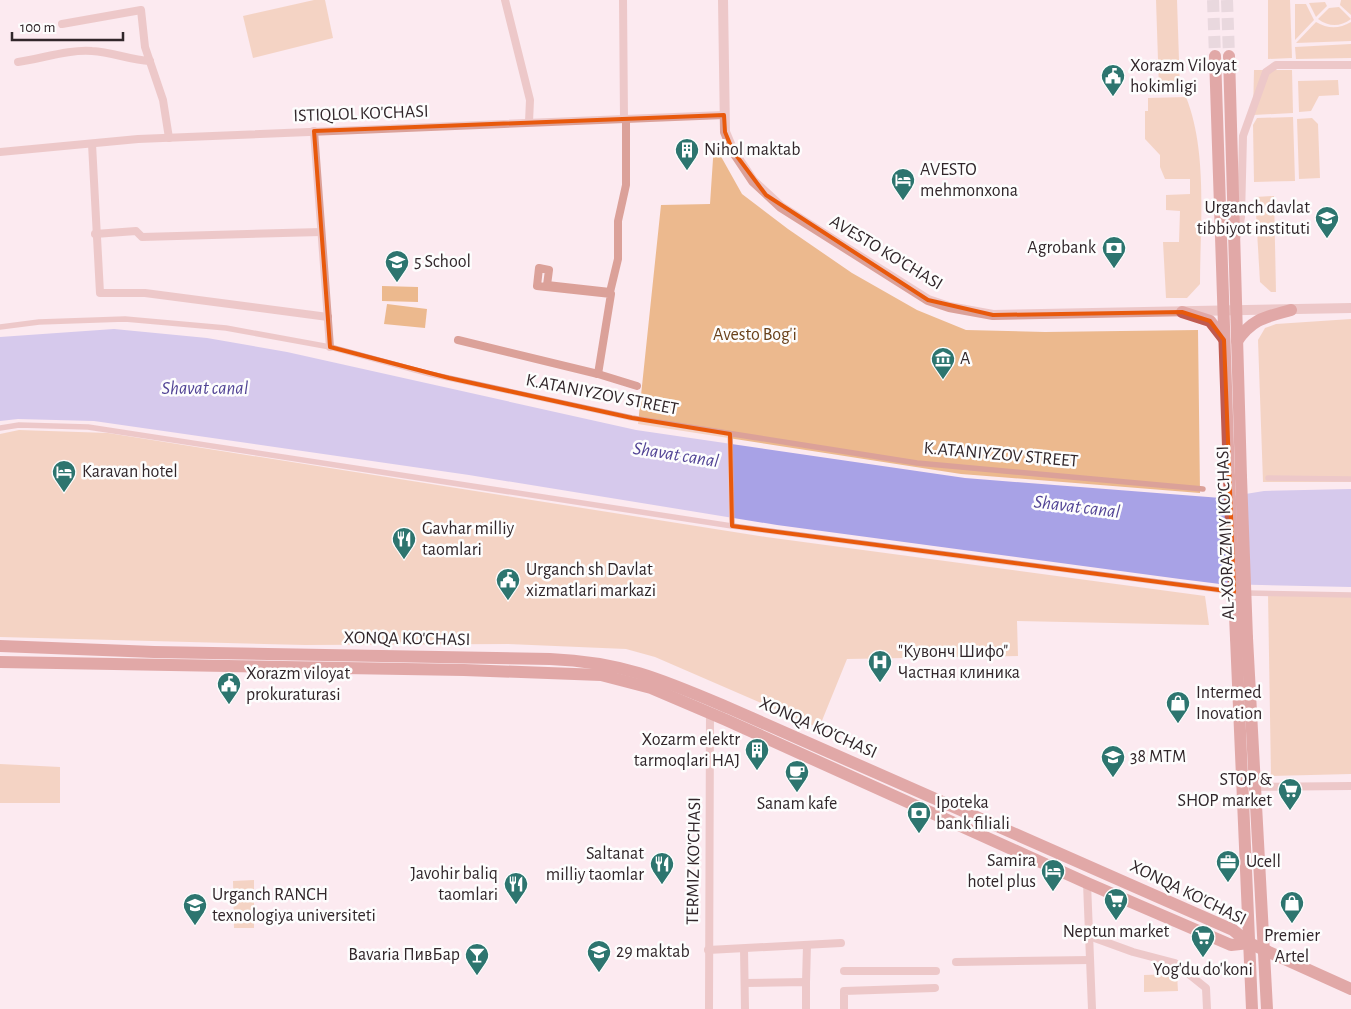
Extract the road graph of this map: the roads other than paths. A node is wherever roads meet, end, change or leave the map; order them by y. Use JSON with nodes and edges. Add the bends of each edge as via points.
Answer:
{"nodes":[{"id":1,"x":505,"y":0,"type":"edge"},
{"id":2,"x":623,"y":0,"type":"edge"},
{"id":3,"x":723,"y":0,"type":"edge"},
{"id":4,"x":62,"y":24,"type":"dead end"},
{"id":5,"x":1215,"y":56,"type":"tunnel mouth"},
{"id":6,"x":1229,"y":56,"type":"tunnel mouth"},
{"id":7,"x":150,"y":61,"type":"junction"},
{"id":8,"x":18,"y":62,"type":"dead end"},
{"id":9,"x":1351,"y":66,"type":"edge"},
{"id":10,"x":724,"y":115,"type":"junction"},
{"id":11,"x":625,"y":119,"type":"junction"},
{"id":12,"x":529,"y":122,"type":"junction"},
{"id":13,"x":314,"y":130,"type":"junction"},
{"id":14,"x":169,"y":138,"type":"junction"},
{"id":15,"x":92,"y":144,"type":"junction"},
{"id":16,"x":0,"y":152,"type":"edge"},
{"id":17,"x":321,"y":232,"type":"junction"},
{"id":18,"x":95,"y":234,"type":"junction"},
{"id":19,"x":1234,"y":256,"type":"junction"},
{"id":20,"x":1351,"y":308,"type":"edge"},
{"id":21,"x":1291,"y":310,"type":"junction"},
{"id":22,"x":1229,"y":311,"type":"junction"},
{"id":23,"x":1182,"y":312,"type":"junction"},
{"id":24,"x":328,"y":317,"type":"junction"},
{"id":25,"x":0,"y":327,"type":"edge"},
{"id":26,"x":458,"y":340,"type":"dead end"},
{"id":27,"x":1230,"y":340,"type":"junction"},
{"id":28,"x":330,"y":347,"type":"junction"},
{"id":29,"x":598,"y":374,"type":"junction"},
{"id":30,"x":637,"y":386,"type":"dead end"},
{"id":31,"x":0,"y":428,"type":"edge"},
{"id":32,"x":730,"y":434,"type":"junction"},
{"id":33,"x":1268,"y":478,"type":"dead end"},
{"id":34,"x":1351,"y":479,"type":"edge"},
{"id":35,"x":1203,"y":489,"type":"dead end"},
{"id":36,"x":732,"y":526,"type":"junction"},
{"id":37,"x":1351,"y":595,"type":"edge"},
{"id":38,"x":1241,"y":638,"type":"junction"},
{"id":39,"x":0,"y":646,"type":"edge"},
{"id":40,"x":154,"y":652,"type":"junction"},
{"id":41,"x":0,"y":662,"type":"edge"},
{"id":42,"x":426,"y":663,"type":"junction"},
{"id":43,"x":155,"y":666,"type":"junction"},
{"id":44,"x":710,"y":714,"type":"junction"},
{"id":45,"x":838,"y":763,"type":"junction"},
{"id":46,"x":1351,"y":786,"type":"edge"},
{"id":47,"x":1256,"y":787,"type":"junction"},
{"id":48,"x":1243,"y":788,"type":"junction"},
{"id":49,"x":1087,"y":883,"type":"junction"},
{"id":50,"x":1089,"y":936,"type":"junction"},
{"id":51,"x":841,"y":943,"type":"dead end"},
{"id":52,"x":1249,"y":944,"type":"junction"},
{"id":53,"x":807,"y":945,"type":"junction"},
{"id":54,"x":744,"y":949,"type":"junction"},
{"id":55,"x":708,"y":950,"type":"junction"},
{"id":56,"x":1264,"y":951,"type":"junction"},
{"id":57,"x":1090,"y":960,"type":"junction"},
{"id":58,"x":956,"y":962,"type":"dead end"},
{"id":59,"x":844,"y":971,"type":"dead end"},
{"id":60,"x":936,"y":971,"type":"dead end"},
{"id":61,"x":806,"y":982,"type":"junction"},
{"id":62,"x":745,"y":983,"type":"junction"},
{"id":63,"x":935,"y":988,"type":"dead end"},
{"id":64,"x":1351,"y":989,"type":"edge"},
{"id":65,"x":709,"y":1009,"type":"edge"},
{"id":66,"x":746,"y":1009,"type":"edge"},
{"id":67,"x":806,"y":1009,"type":"edge"},
{"id":68,"x":844,"y":1009,"type":"edge"},
{"id":69,"x":1092,"y":1009,"type":"edge"},
{"id":70,"x":1208,"y":1009,"type":"edge"},
{"id":71,"x":1252,"y":1009,"type":"edge"},
{"id":72,"x":1267,"y":1009,"type":"edge"}],
"edges":[{"from":1,"to":12,"type":"street","via":[[530,100]]},
{"from":2,"to":11,"type":"street"},
{"from":3,"to":10,"type":"street","name":"AVESTO KO'CHASI"},
{"from":4,"to":7,"type":"street","via":[[141,10]]},
{"from":5,"to":22,"type":"main road","name":"AL-XORAZMIY KO’CHASI"},
{"from":6,"to":19,"type":"main road","name":"AL-XORAZMIY KO’CHASI"},
{"from":7,"to":8,"type":"street","via":[[89,51]]},
{"from":7,"to":14,"type":"street","via":[[163,100]]},
{"from":9,"to":19,"type":"street","via":[[1276,65],[1266,72],[1243,136],[1241,217]]},
{"from":10,"to":11,"type":"street","name":"ISTIQLOL KO'CHASI"},
{"from":10,"to":23,"type":"street","name":"AVESTO KO'CHASI","via":[[725,132],[733,151],[766,195],[819,233],[928,300],[992,315]]},
{"from":11,"to":12,"type":"street","name":"ISTIQLOL KO'CHASI"},
{"from":11,"to":29,"type":"street","via":[[626,185],[618,221],[618,259],[610,292],[547,285],[549,270],[539,268],[537,286],[612,294]]},
{"from":12,"to":13,"type":"street","name":"ISTIQLOL KO'CHASI"},
{"from":13,"to":14,"type":"street","name":"ISTIQLOL KO'CHASI"},
{"from":13,"to":17,"type":"street"},
{"from":14,"to":15,"type":"street","name":"ISTIQLOL KO'CHASI"},
{"from":15,"to":16,"type":"street","name":"ISTIQLOL KO'CHASI"},
{"from":15,"to":18,"type":"street"},
{"from":17,"to":18,"type":"street","via":[[142,237],[136,231]]},
{"from":17,"to":24,"type":"street"},
{"from":18,"to":24,"type":"street","via":[[100,293],[144,293]]},
{"from":19,"to":22,"type":"main road","name":"AL-XORAZMIY KO’CHASI"},
{"from":20,"to":21,"type":"street","name":"AVESTO KO'CHASI"},
{"from":21,"to":22,"type":"street","name":"AVESTO KO'CHASI"},
{"from":21,"to":27,"type":"main road","via":[[1254,321]]},
{"from":22,"to":23,"type":"street","name":"AVESTO KO'CHASI"},
{"from":22,"to":27,"type":"main road","name":"AL-XORAZMIY KO’CHASI"},
{"from":23,"to":27,"type":"main road","via":[[1210,321]]},
{"from":24,"to":28,"type":"street"},
{"from":25,"to":28,"type":"street","name":"K.ATANIYZOV STREET","via":[[49,321],[125,319],[226,328]]},
{"from":26,"to":29,"type":"street"},
{"from":27,"to":38,"type":"main road","name":"AL-XORAZMIY KO’CHASI","bridge":true},
{"from":28,"to":32,"type":"street","name":"K.ATANIYZOV STREET","via":[[449,378],[632,418]]},
{"from":29,"to":30,"type":"street"},
{"from":31,"to":36,"type":"street","via":[[20,425],[88,427]]},
{"from":32,"to":35,"type":"street","name":"K.ATANIYZOV STREET","via":[[917,462]]},
{"from":32,"to":36,"type":"street"},
{"from":33,"to":34,"type":"street"},
{"from":36,"to":37,"type":"street","via":[[1225,592]]},
{"from":38,"to":47,"type":"main road","name":"AL-XORAZMIY KO’CHASI"},
{"from":38,"to":48,"type":"main road","name":"AL-XORAZMIY KO’CHASI"},
{"from":39,"to":40,"type":"main road","name":"XONQA KO'CHASI"},
{"from":40,"to":42,"type":"main road","name":"XONQA KO'CHASI"},
{"from":40,"to":43,"type":"main road"},
{"from":41,"to":43,"type":"main road","name":"XONQA KO'CHASI"},
{"from":42,"to":43,"type":"main road","name":"XONQA KO'CHASI"},
{"from":42,"to":44,"type":"main road","name":"XONQA KO'CHASI","via":[[601,676],[651,688]]},
{"from":42,"to":45,"type":"main road","name":"XONQA KO'CHASI","via":[[581,660],[628,669],[656,677]]},
{"from":44,"to":45,"type":"main road","name":"XONQA KO'CHASI"},
{"from":44,"to":55,"type":"street","name":"TERMIZ KO'CHASI"},
{"from":45,"to":49,"type":"main road","name":"XONQA KO'CHASI"},
{"from":45,"to":52,"type":"main road","name":"XONQA KO'CHASI","via":[[1233,930]]},
{"from":46,"to":47,"type":"street"},
{"from":47,"to":48,"type":"street"},
{"from":47,"to":56,"type":"main road","name":"AL-XORAZMIY KO’CHASI"},
{"from":48,"to":52,"type":"main road","name":"AL-XORAZMIY KO’CHASI"},
{"from":49,"to":50,"type":"street"},
{"from":49,"to":52,"type":"main road","name":"XONQA KO'CHASI","via":[[1231,945]]},
{"from":50,"to":57,"type":"street"},
{"from":50,"to":70,"type":"street","via":[[1175,963],[1206,988]]},
{"from":51,"to":53,"type":"street"},
{"from":52,"to":56,"type":"main road"},
{"from":52,"to":71,"type":"main road","name":"AL-XORAZMIY KO’CHASI"},
{"from":53,"to":54,"type":"street"},
{"from":53,"to":61,"type":"street"},
{"from":54,"to":55,"type":"street"},
{"from":54,"to":62,"type":"street"},
{"from":55,"to":65,"type":"street","name":"TERMIZ KO'CHASI"},
{"from":56,"to":64,"type":"main road"},
{"from":56,"to":72,"type":"main road","name":"AL-XORAZMIY KO’CHASI"},
{"from":57,"to":58,"type":"street"},
{"from":57,"to":69,"type":"street"},
{"from":59,"to":60,"type":"street"},
{"from":61,"to":62,"type":"street"},
{"from":61,"to":67,"type":"street"},
{"from":62,"to":66,"type":"street"},
{"from":63,"to":68,"type":"street","via":[[844,990]]}]}
